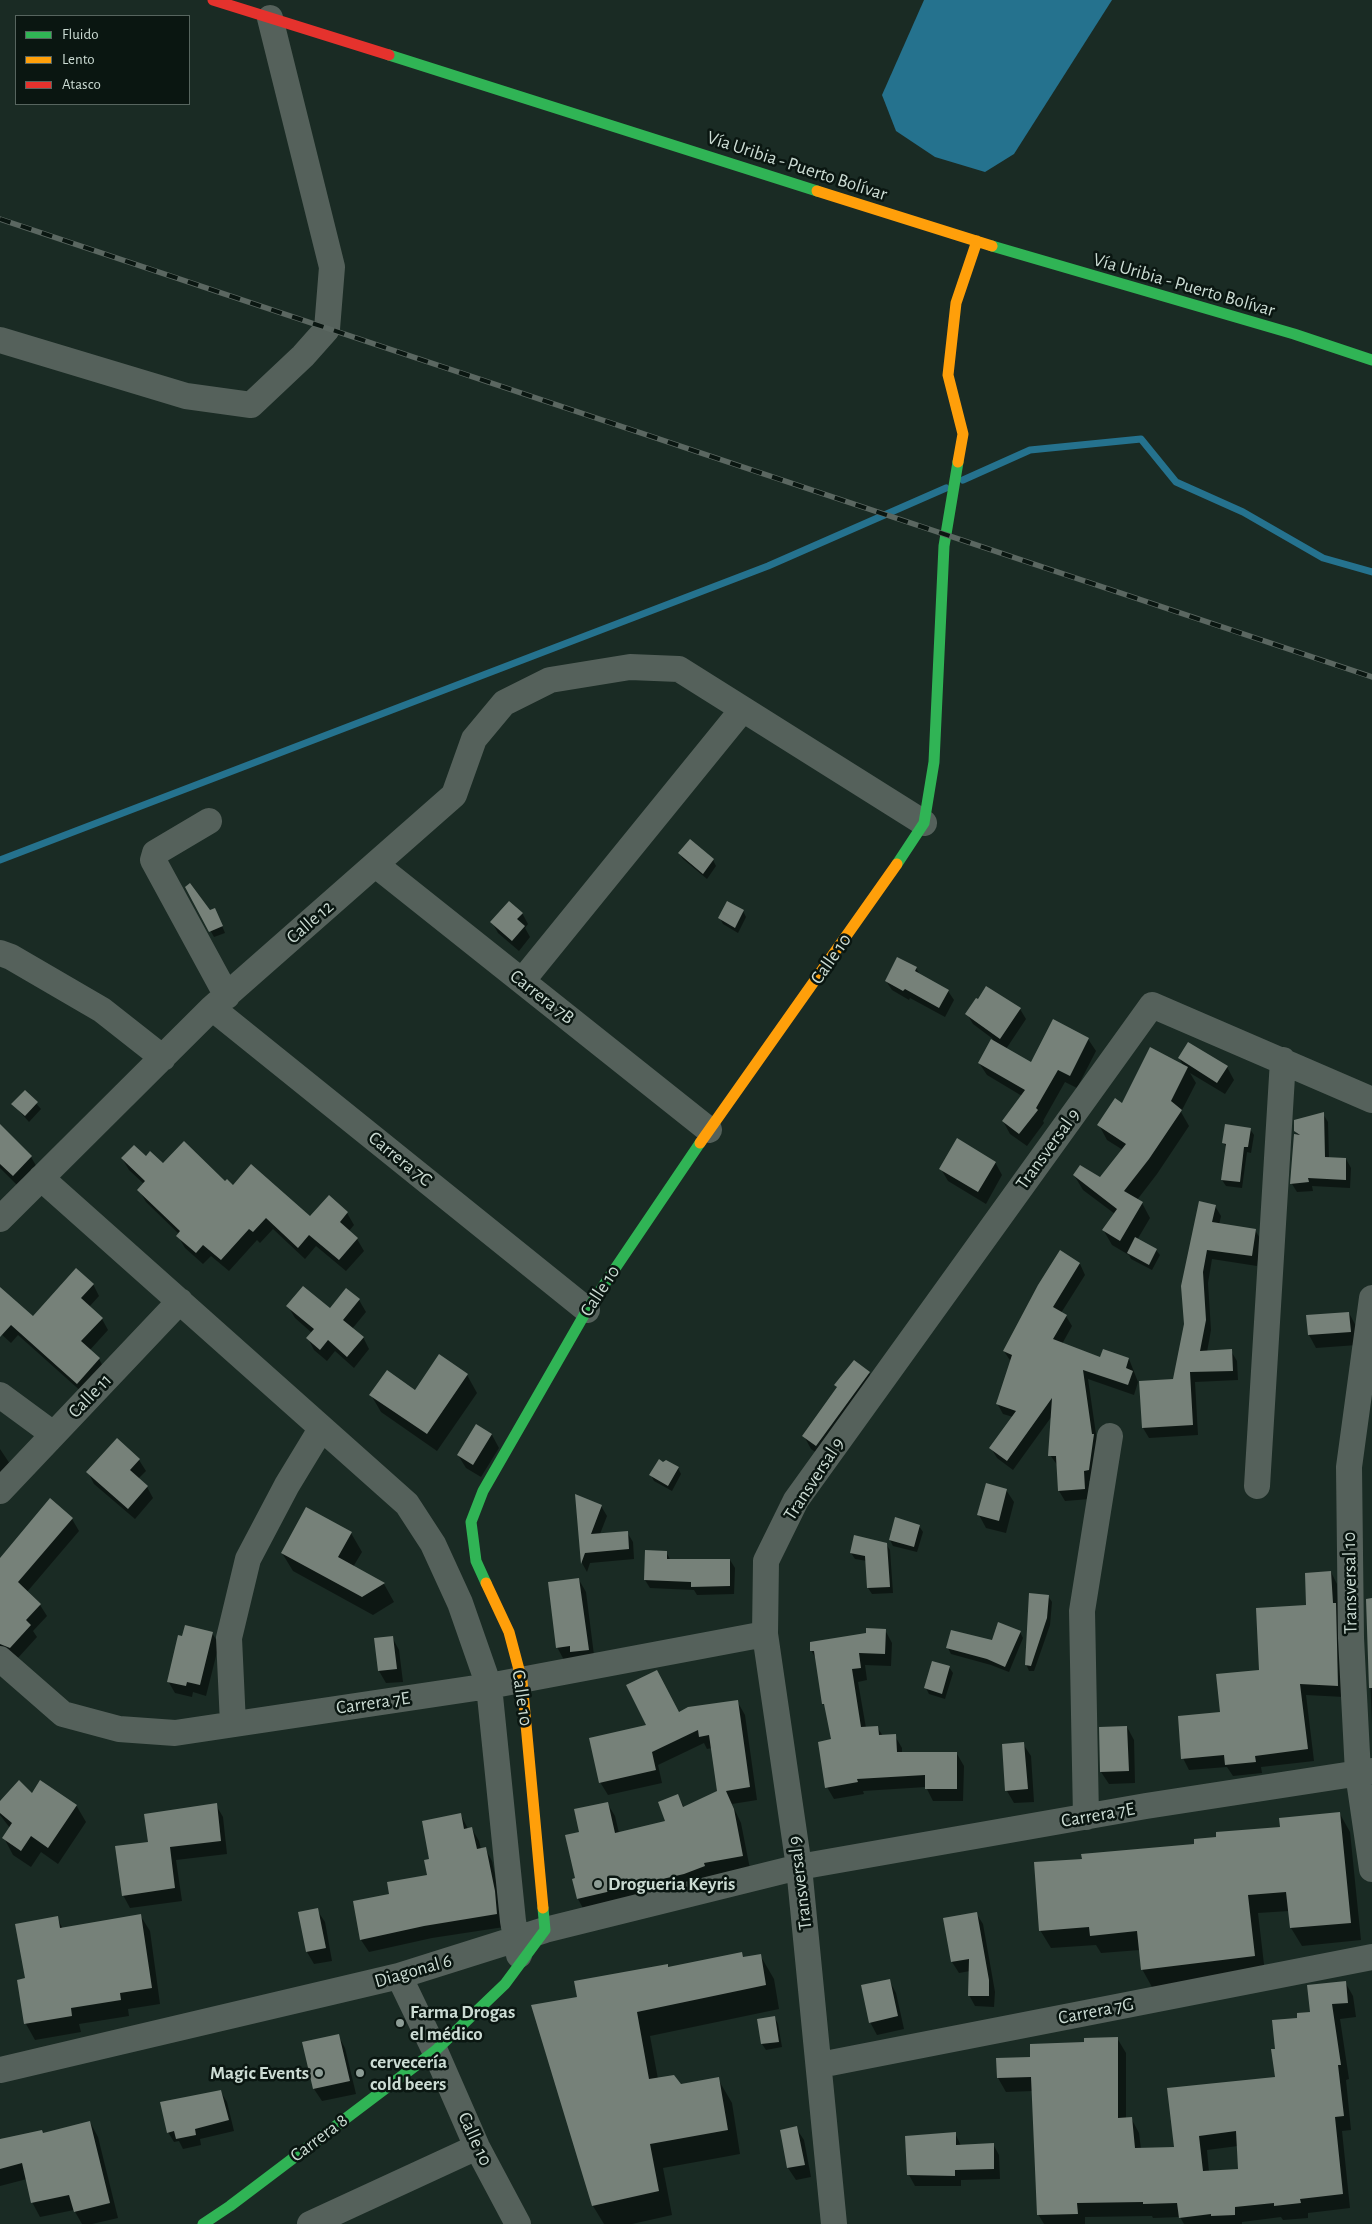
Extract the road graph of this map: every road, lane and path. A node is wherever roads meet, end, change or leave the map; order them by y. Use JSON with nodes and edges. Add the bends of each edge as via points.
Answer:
{"nodes":[{"id":1,"x":213,"y":0,"type":"edge"},
{"id":2,"x":270,"y":18,"type":"junction"},
{"id":3,"x":977,"y":241,"type":"junction"},
{"id":4,"x":0,"y":340,"type":"edge"},
{"id":5,"x":1372,"y":360,"type":"edge"},
{"id":6,"x":743,"y":709,"type":"junction"},
{"id":7,"x":209,"y":821,"type":"dead end"},
{"id":8,"x":924,"y":823,"type":"junction"},
{"id":9,"x":376,"y":865,"type":"junction"},
{"id":10,"x":0,"y":953,"type":"edge"},
{"id":11,"x":522,"y":981,"type":"junction"},
{"id":12,"x":220,"y":1002,"type":"junction"},
{"id":13,"x":164,"y":1058,"type":"junction"},
{"id":14,"x":1283,"y":1060,"type":"junction"},
{"id":15,"x":1372,"y":1100,"type":"edge"},
{"id":16,"x":709,"y":1130,"type":"junction"},
{"id":17,"x":41,"y":1178,"type":"junction"},
{"id":18,"x":0,"y":1219,"type":"edge"},
{"id":19,"x":1372,"y":1298,"type":"edge"},
{"id":20,"x":180,"y":1301,"type":"junction"},
{"id":21,"x":587,"y":1310,"type":"junction"},
{"id":22,"x":0,"y":1395,"type":"edge"},
{"id":23,"x":322,"y":1430,"type":"junction"},
{"id":24,"x":53,"y":1434,"type":"junction"},
{"id":25,"x":1110,"y":1436,"type":"dead end"},
{"id":26,"x":1258,"y":1486,"type":"dead end"},
{"id":27,"x":0,"y":1492,"type":"edge"},
{"id":28,"x":765,"y":1634,"type":"junction"},
{"id":29,"x":0,"y":1659,"type":"edge"},
{"id":30,"x":522,"y":1681,"type":"junction"},
{"id":31,"x":489,"y":1686,"type":"junction"},
{"id":32,"x":233,"y":1724,"type":"junction"},
{"id":33,"x":1365,"y":1772,"type":"edge"},
{"id":34,"x":1086,"y":1817,"type":"junction"},
{"id":35,"x":811,"y":1864,"type":"junction"},
{"id":36,"x":1372,"y":1869,"type":"edge"},
{"id":37,"x":545,"y":1930,"type":"junction"},
{"id":38,"x":518,"y":1951,"type":"junction"},
{"id":39,"x":1372,"y":1957,"type":"edge"},
{"id":40,"x":399,"y":1976,"type":"junction"},
{"id":41,"x":435,"y":2051,"type":"junction"},
{"id":42,"x":820,"y":2064,"type":"junction"},
{"id":43,"x":0,"y":2070,"type":"edge"},
{"id":44,"x":477,"y":2147,"type":"junction"},
{"id":45,"x":203,"y":2224,"type":"edge"},
{"id":46,"x":310,"y":2224,"type":"edge"},
{"id":47,"x":518,"y":2224,"type":"edge"},
{"id":48,"x":834,"y":2224,"type":"edge"}],
"edges":[{"from":1,"to":2,"type":"street","name":"Vía Uribia - Puerto Bolívar"},
{"from":2,"to":3,"type":"street","name":"Vía Uribia - Puerto Bolívar"},
{"from":2,"to":4,"type":"street","via":[[332,267],[327,328],[303,356],[251,405],[186,396]]},
{"from":3,"to":5,"type":"street","name":"Vía Uribia - Puerto Bolívar"},
{"from":3,"to":8,"type":"street","name":"Calle 10","via":[[956,303],[948,374],[963,434],[944,546],[934,762]]},
{"from":6,"to":8,"type":"street","name":"Calle 12"},
{"from":6,"to":9,"type":"street","name":"Calle 12","via":[[679,669],[630,667],[550,680],[504,703],[474,739],[454,795]]},
{"from":6,"to":11,"type":"street"},
{"from":7,"to":12,"type":"street","name":"Carrera 7C","via":[[155,853],[153,860]]},
{"from":8,"to":16,"type":"street","name":"Calle 10"},
{"from":9,"to":11,"type":"street","name":"Carrera 7B"},
{"from":9,"to":12,"type":"street","name":"Calle 12"},
{"from":10,"to":13,"type":"street","via":[[102,1010]]},
{"from":11,"to":16,"type":"street","name":"Carrera 7B"},
{"from":12,"to":13,"type":"street","name":"Calle 12"},
{"from":12,"to":21,"type":"street","name":"Carrera 7C"},
{"from":13,"to":17,"type":"street","name":"Calle 12"},
{"from":14,"to":15,"type":"street"},
{"from":14,"to":26,"type":"street"},
{"from":14,"to":28,"type":"street","name":"Transversal 9","via":[[1152,1006],[796,1500],[766,1561]]},
{"from":16,"to":21,"type":"street","name":"Calle 10"},
{"from":17,"to":18,"type":"street","name":"Calle 12"},
{"from":17,"to":20,"type":"street"},
{"from":19,"to":33,"type":"street","name":"Transversal 10","via":[[1349,1467],[1351,1638]]},
{"from":20,"to":23,"type":"street"},
{"from":20,"to":24,"type":"street","name":"Calle 11"},
{"from":21,"to":30,"type":"street","name":"Calle 10","via":[[483,1491],[471,1522],[476,1561],[509,1632]]},
{"from":22,"to":24,"type":"street"},
{"from":23,"to":31,"type":"street","via":[[407,1504],[433,1544],[460,1602]]},
{"from":23,"to":32,"type":"street","via":[[286,1486],[248,1559],[229,1638]]},
{"from":24,"to":27,"type":"street","name":"Calle 11"},
{"from":25,"to":34,"type":"street","via":[[1082,1611]]},
{"from":28,"to":30,"type":"street","name":"Carrera 7E"},
{"from":28,"to":35,"type":"street","name":"Transversal 9"},
{"from":29,"to":32,"type":"street","name":"Carrera 7E","via":[[63,1714],[119,1729],[175,1733]]},
{"from":30,"to":31,"type":"street","name":"Carrera 7E"},
{"from":30,"to":37,"type":"street","name":"Calle 10"},
{"from":31,"to":32,"type":"street","name":"Carrera 7E"},
{"from":31,"to":38,"type":"street"},
{"from":33,"to":34,"type":"street","name":"Carrera 7E"},
{"from":33,"to":36,"type":"street","name":"Transversal 10"},
{"from":34,"to":35,"type":"street","name":"Carrera 7E"},
{"from":35,"to":37,"type":"street","name":"Diagonal 6"},
{"from":35,"to":42,"type":"street","name":"Transversal 9"},
{"from":37,"to":38,"type":"street","name":"Diagonal 6"},
{"from":38,"to":40,"type":"street","name":"Diagonal 6"},
{"from":38,"to":41,"type":"street","via":[[505,1984]]},
{"from":39,"to":42,"type":"street","name":"Carrera 7G"},
{"from":40,"to":41,"type":"street","name":"Calle 10"},
{"from":40,"to":43,"type":"street","name":"Diagonal 6"},
{"from":41,"to":44,"type":"street","name":"Calle 10"},
{"from":41,"to":45,"type":"street","name":"Carrera 8"},
{"from":42,"to":48,"type":"street","name":"Transversal 9"},
{"from":44,"to":46,"type":"street"},
{"from":44,"to":47,"type":"street","name":"Calle 10"}]}
